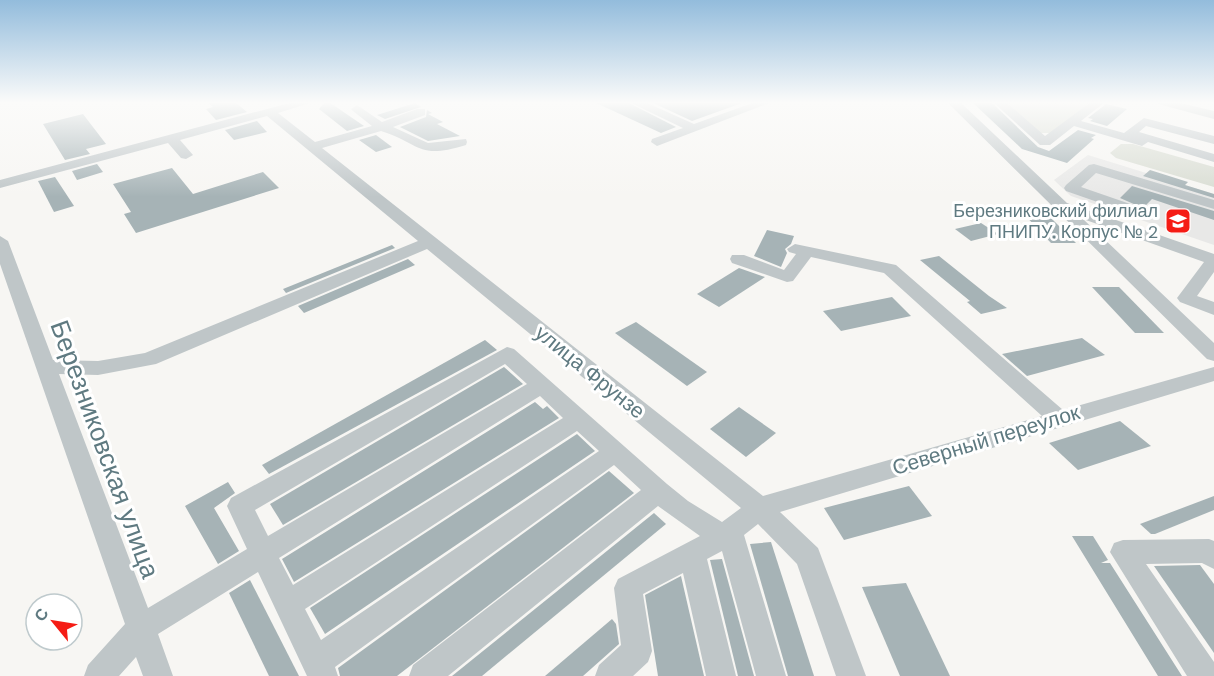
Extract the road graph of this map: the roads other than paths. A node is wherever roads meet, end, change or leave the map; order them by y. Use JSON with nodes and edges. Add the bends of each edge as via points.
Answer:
{"nodes":[{"id":1,"x":188,"y":134,"type":"edge"},
{"id":2,"x":295,"y":134,"type":"edge"},
{"id":3,"x":358,"y":134,"type":"edge"},
{"id":4,"x":394,"y":134,"type":"edge"},
{"id":5,"x":680,"y":134,"type":"edge"},
{"id":6,"x":986,"y":134,"type":"edge"},
{"id":7,"x":1035,"y":134,"type":"edge"},
{"id":8,"x":1056,"y":134,"type":"edge"},
{"id":9,"x":1115,"y":134,"type":"edge"},
{"id":10,"x":1132,"y":134,"type":"edge"},
{"id":11,"x":1189,"y":134,"type":"edge"},
{"id":12,"x":171,"y":138,"type":"junction"},
{"id":13,"x":1214,"y":140,"type":"edge"},
{"id":14,"x":461,"y":142,"type":"dead end"},
{"id":15,"x":657,"y":142,"type":"dead end"},
{"id":16,"x":312,"y":147,"type":"junction"},
{"id":17,"x":186,"y":155,"type":"dead end"},
{"id":18,"x":1214,"y":160,"type":"edge"},
{"id":19,"x":0,"y":184,"type":"edge"},
{"id":20,"x":1042,"y":188,"type":"junction"},
{"id":21,"x":1071,"y":188,"type":"junction"},
{"id":22,"x":1059,"y":205,"type":"junction"},
{"id":23,"x":1214,"y":205,"type":"edge"},
{"id":24,"x":1131,"y":209,"type":"dead end"},
{"id":25,"x":0,"y":241,"type":"edge"},
{"id":26,"x":429,"y":242,"type":"junction"},
{"id":27,"x":738,"y":259,"type":"dead end"},
{"id":28,"x":1214,"y":260,"type":"edge"},
{"id":29,"x":7,"y":285,"type":"edge"},
{"id":30,"x":1214,"y":309,"type":"edge"},
{"id":31,"x":1180,"y":321,"type":"junction"},
{"id":32,"x":1214,"y":321,"type":"edge"},
{"id":33,"x":1214,"y":354,"type":"edge"},
{"id":34,"x":44,"y":367,"type":"junction"},
{"id":35,"x":1214,"y":374,"type":"edge"},
{"id":36,"x":541,"y":385,"type":"junction"},
{"id":37,"x":1059,"y":418,"type":"junction"},
{"id":38,"x":579,"y":419,"type":"junction"},
{"id":39,"x":615,"y":452,"type":"junction"},
{"id":40,"x":658,"y":491,"type":"junction"},
{"id":41,"x":759,"y":508,"type":"junction"},
{"id":42,"x":727,"y":534,"type":"junction"},
{"id":43,"x":263,"y":554,"type":"junction"},
{"id":44,"x":692,"y":554,"type":"junction"},
{"id":45,"x":1214,"y":557,"type":"edge"},
{"id":46,"x":288,"y":604,"type":"junction"},
{"id":47,"x":141,"y":628,"type":"junction"},
{"id":48,"x":320,"y":669,"type":"edge"},
{"id":49,"x":99,"y":676,"type":"edge"},
{"id":50,"x":158,"y":676,"type":"edge"},
{"id":51,"x":424,"y":676,"type":"edge"},
{"id":52,"x":610,"y":676,"type":"edge"},
{"id":53,"x":721,"y":676,"type":"edge"},
{"id":54,"x":771,"y":676,"type":"edge"},
{"id":55,"x":851,"y":676,"type":"edge"},
{"id":56,"x":1205,"y":676,"type":"edge"}],
"edges":[{"from":1,"to":12,"type":"street"},
{"from":2,"to":16,"type":"street","name":"улица Фрунзе"},
{"from":3,"to":16,"type":"street"},
{"from":4,"to":14,"type":"street","via":[[423,148],[442,149]]},
{"from":5,"to":15,"type":"street"},
{"from":6,"to":20,"type":"street"},
{"from":7,"to":8,"type":"street","via":[[1045,142]]},
{"from":9,"to":18,"type":"street"},
{"from":10,"to":18,"type":"street"},
{"from":11,"to":13,"type":"street"},
{"from":12,"to":17,"type":"street"},
{"from":12,"to":19,"type":"street"},
{"from":16,"to":26,"type":"street","name":"улица Фрунзе"},
{"from":20,"to":21,"type":"street"},
{"from":20,"to":22,"type":"street"},
{"from":21,"to":23,"type":"street","via":[[1094,168]]},
{"from":21,"to":24,"type":"street"},
{"from":22,"to":28,"type":"street"},
{"from":22,"to":31,"type":"street"},
{"from":25,"to":29,"type":"street","name":"Березниковская улица"},
{"from":26,"to":34,"type":"street","via":[[149,359],[98,368]]},
{"from":26,"to":41,"type":"street","name":"улица Фрунзе"},
{"from":27,"to":37,"type":"street","via":[[787,277],[801,250],[890,269]]},
{"from":28,"to":30,"type":"street","via":[[1186,298]]},
{"from":29,"to":34,"type":"street","name":"Березниковская улица"},
{"from":31,"to":32,"type":"street"},
{"from":31,"to":33,"type":"street"},
{"from":34,"to":47,"type":"street","name":"Березниковская улица"},
{"from":35,"to":37,"type":"street","name":"Северный переулок"},
{"from":36,"to":38,"type":"street"},
{"from":36,"to":43,"type":"street"},
{"from":36,"to":43,"type":"street","via":[[507,354],[240,506]]},
{"from":37,"to":41,"type":"street","name":"Северный переулок"},
{"from":38,"to":39,"type":"street"},
{"from":38,"to":46,"type":"street"},
{"from":39,"to":40,"type":"street"},
{"from":39,"to":48,"type":"street"},
{"from":40,"to":42,"type":"street","via":[[679,509]]},
{"from":40,"to":51,"type":"street"},
{"from":41,"to":42,"type":"street"},
{"from":41,"to":55,"type":"street","name":"улица Фрунзе","via":[[808,557]]},
{"from":42,"to":44,"type":"street"},
{"from":42,"to":54,"type":"street"},
{"from":43,"to":46,"type":"street"},
{"from":43,"to":47,"type":"street"},
{"from":44,"to":52,"type":"street","via":[[628,588],[637,651]]},
{"from":44,"to":53,"type":"street"},
{"from":45,"to":56,"type":"street","via":[[1209,551],[1123,552]]},
{"from":46,"to":48,"type":"street"},
{"from":47,"to":49,"type":"street"},
{"from":47,"to":50,"type":"street","name":"Березниковская улица"}]}
